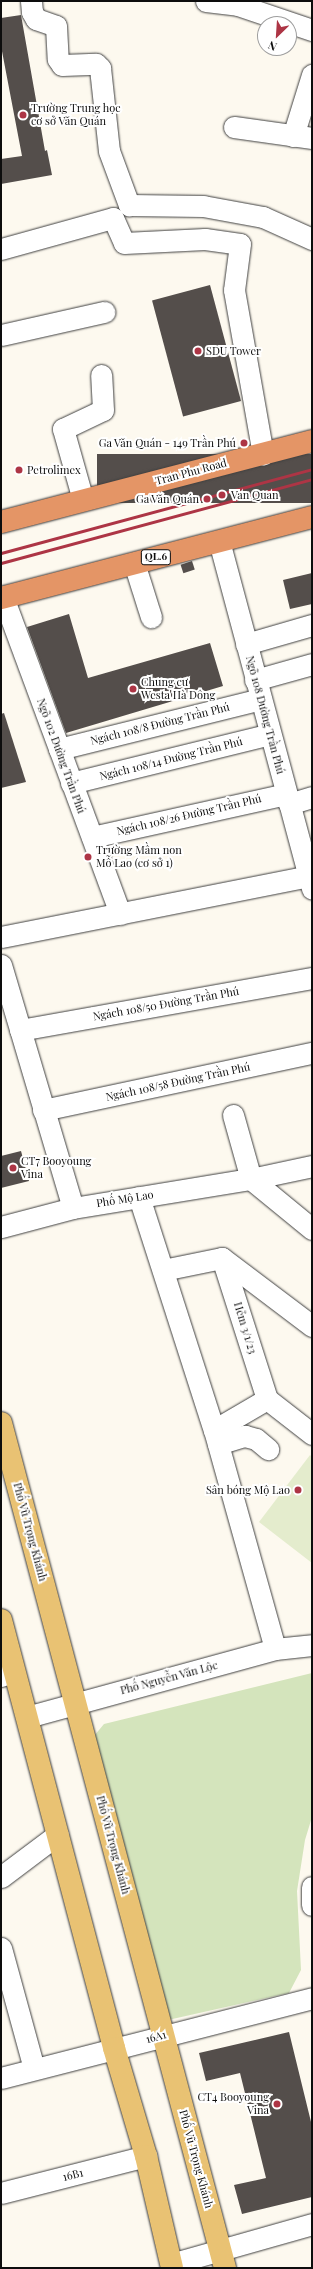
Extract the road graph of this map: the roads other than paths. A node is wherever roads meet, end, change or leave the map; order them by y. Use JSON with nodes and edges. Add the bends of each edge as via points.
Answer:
{"nodes":[{"id":1,"x":31,"y":1,"type":"edge"},
{"id":2,"x":206,"y":1,"type":"edge"},
{"id":3,"x":261,"y":6,"type":"edge"},
{"id":4,"x":312,"y":30,"type":"edge"},
{"id":5,"x":312,"y":75,"type":"edge"},
{"id":6,"x":234,"y":127,"type":"dead end"},
{"id":7,"x":302,"y":137,"type":"edge"},
{"id":8,"x":312,"y":238,"type":"edge"},
{"id":9,"x":1,"y":249,"type":"edge"},
{"id":10,"x":104,"y":312,"type":"dead end"},
{"id":11,"x":1,"y":335,"type":"edge"},
{"id":12,"x":101,"y":375,"type":"dead end"},
{"id":13,"x":312,"y":441,"type":"edge"},
{"id":14,"x":263,"y":454,"type":"junction"},
{"id":15,"x":83,"y":500,"type":"junction"},
{"id":16,"x":312,"y":517,"type":"edge"},
{"id":17,"x":2,"y":518,"type":"edge"},
{"id":18,"x":219,"y":541,"type":"junction"},
{"id":19,"x":134,"y":563,"type":"junction"},
{"id":20,"x":2,"y":597,"type":"edge"},
{"id":21,"x":151,"y":617,"type":"dead end"},
{"id":22,"x":312,"y":625,"type":"edge"},
{"id":23,"x":246,"y":644,"type":"junction"},
{"id":24,"x":312,"y":664,"type":"edge"},
{"id":25,"x":258,"y":690,"type":"junction"},
{"id":26,"x":270,"y":734,"type":"junction"},
{"id":27,"x":59,"y":749,"type":"junction"},
{"id":28,"x":72,"y":783,"type":"junction"},
{"id":29,"x":312,"y":797,"type":"edge"},
{"id":30,"x":288,"y":799,"type":"junction"},
{"id":31,"x":92,"y":837,"type":"junction"},
{"id":32,"x":310,"y":883,"type":"edge"},
{"id":33,"x":120,"y":914,"type":"junction"},
{"id":34,"x":1,"y":937,"type":"edge"},
{"id":35,"x":1,"y":965,"type":"edge"},
{"id":36,"x":312,"y":978,"type":"edge"},
{"id":37,"x":20,"y":1030,"type":"junction"},
{"id":38,"x":312,"y":1053,"type":"edge"},
{"id":39,"x":43,"y":1110,"type":"junction"},
{"id":40,"x":233,"y":1115,"type":"dead end"},
{"id":41,"x":312,"y":1166,"type":"edge"},
{"id":42,"x":251,"y":1179,"type":"junction"},
{"id":43,"x":139,"y":1197,"type":"junction"},
{"id":44,"x":73,"y":1208,"type":"junction"},
{"id":45,"x":1,"y":1227,"type":"edge"},
{"id":46,"x":312,"y":1229,"type":"edge"},
{"id":47,"x":222,"y":1258,"type":"junction"},
{"id":48,"x":163,"y":1270,"type":"junction"},
{"id":49,"x":312,"y":1326,"type":"edge"},
{"id":50,"x":266,"y":1398,"type":"junction"},
{"id":51,"x":1,"y":1423,"type":"edge"},
{"id":52,"x":312,"y":1434,"type":"edge"},
{"id":53,"x":216,"y":1437,"type":"junction"},
{"id":54,"x":268,"y":1449,"type":"dead end"},
{"id":55,"x":1,"y":1620,"type":"edge"},
{"id":56,"x":312,"y":1645,"type":"edge"},
{"id":57,"x":275,"y":1649,"type":"junction"},
{"id":58,"x":8,"y":1673,"type":"edge"},
{"id":59,"x":75,"y":1704,"type":"junction"},
{"id":60,"x":27,"y":1717,"type":"junction"},
{"id":61,"x":58,"y":1834,"type":"junction"},
{"id":62,"x":1,"y":1877,"type":"edge"},
{"id":63,"x":312,"y":1887,"type":"edge"},
{"id":64,"x":312,"y":1905,"type":"edge"},
{"id":65,"x":1,"y":1948,"type":"edge"},
{"id":66,"x":312,"y":1998,"type":"edge"},
{"id":67,"x":163,"y":2035,"type":"junction"},
{"id":68,"x":114,"y":2048,"type":"junction"},
{"id":69,"x":34,"y":2069,"type":"junction"},
{"id":70,"x":1,"y":2078,"type":"edge"},
{"id":71,"x":146,"y":2156,"type":"junction"},
{"id":72,"x":1,"y":2193,"type":"edge"},
{"id":73,"x":312,"y":2224,"type":"edge"},
{"id":74,"x":223,"y":2259,"type":"edge"},
{"id":75,"x":172,"y":2266,"type":"edge"}],
"edges":[{"from":1,"to":8,"type":"street","via":[[36,19],[56,26],[58,59],[62,65],[96,64],[100,68],[109,150],[129,205],[203,206],[263,217]]},
{"from":2,"to":3,"type":"street"},
{"from":3,"to":4,"type":"street"},
{"from":5,"to":7,"type":"street"},
{"from":6,"to":7,"type":"street"},
{"from":9,"to":14,"type":"street","via":[[113,218],[124,243],[205,239],[240,244],[234,290]]},
{"from":10,"to":11,"type":"street"},
{"from":12,"to":15,"type":"street","via":[[103,410],[63,429]]},
{"from":13,"to":14,"type":"highway","name":"Tran Phu Road"},
{"from":14,"to":15,"type":"highway","name":"Tran Phu Road"},
{"from":15,"to":17,"type":"highway","name":"Tran Phu Road"},
{"from":16,"to":18,"type":"highway","number":"QL.6"},
{"from":18,"to":19,"type":"highway","number":"QL.6"},
{"from":18,"to":23,"type":"street","name":"Ngõ 108 Đường Trần Phú"},
{"from":19,"to":20,"type":"highway","number":"QL.6"},
{"from":19,"to":21,"type":"street"},
{"from":20,"to":27,"type":"street","name":"Ngõ 102 Đường Trần Phú"},
{"from":22,"to":23,"type":"street"},
{"from":23,"to":25,"type":"street","name":"Ngõ 108 Đường Trần Phú"},
{"from":24,"to":25,"type":"street","name":"Ngách 108/8 Đường Trần Phú"},
{"from":25,"to":26,"type":"street","name":"Ngõ 108 Đường Trần Phú"},
{"from":25,"to":27,"type":"street","name":"Ngách 108/8 Đường Trần Phú"},
{"from":26,"to":28,"type":"street","name":"Ngách 108/14 Đường Trần Phú"},
{"from":26,"to":30,"type":"street","name":"Ngõ 108 Đường Trần Phú"},
{"from":27,"to":28,"type":"street","name":"Ngõ 102 Đường Trần Phú"},
{"from":28,"to":31,"type":"street","name":"Ngõ 102 Đường Trần Phú"},
{"from":29,"to":30,"type":"street","name":"Ngách 108/26 Đường Trần Phú"},
{"from":30,"to":31,"type":"street","name":"Ngách 108/26 Đường Trần Phú"},
{"from":30,"to":32,"type":"street","name":"Ngõ 108 Đường Trần Phú"},
{"from":31,"to":33,"type":"street","name":"Ngõ 102 Đường Trần Phú"},
{"from":32,"to":33,"type":"street"},
{"from":33,"to":34,"type":"street"},
{"from":35,"to":37,"type":"street"},
{"from":36,"to":37,"type":"street","name":"Ngách 108/50 Đường Trần Phú"},
{"from":37,"to":39,"type":"street"},
{"from":38,"to":39,"type":"street","name":"Ngách 108/58 Đường Trần Phú"},
{"from":39,"to":44,"type":"street"},
{"from":40,"to":42,"type":"street"},
{"from":41,"to":42,"type":"street","name":"Phố Mộ Lao"},
{"from":42,"to":43,"type":"street","name":"Phố Mộ Lao"},
{"from":42,"to":46,"type":"street"},
{"from":43,"to":44,"type":"street","name":"Phố Mộ Lao"},
{"from":43,"to":48,"type":"street"},
{"from":44,"to":45,"type":"street","name":"Phố Mộ Lao"},
{"from":47,"to":48,"type":"street"},
{"from":47,"to":49,"type":"street"},
{"from":47,"to":50,"type":"street","name":"Hẻm 3/1/23"},
{"from":48,"to":53,"type":"street"},
{"from":50,"to":52,"type":"street"},
{"from":50,"to":53,"type":"street"},
{"from":51,"to":59,"type":"main road","name":"Phố Vũ Trọng Khánh"},
{"from":53,"to":54,"type":"street","via":[[244,1436],[256,1439]]},
{"from":53,"to":57,"type":"street"},
{"from":55,"to":58,"type":"main road"},
{"from":56,"to":57,"type":"street","name":"Phố Nguyễn Văn Lộc"},
{"from":57,"to":59,"type":"street","name":"Phố Nguyễn Văn Lộc"},
{"from":58,"to":60,"type":"main road"},
{"from":59,"to":60,"type":"street","name":"Phố Nguyễn Văn Lộc"},
{"from":59,"to":67,"type":"main road","name":"Phố Vũ Trọng Khánh"},
{"from":60,"to":61,"type":"main road"},
{"from":61,"to":62,"type":"street"},
{"from":61,"to":68,"type":"main road"},
{"from":63,"to":64,"type":"street"},
{"from":65,"to":69,"type":"street"},
{"from":66,"to":67,"type":"street","name":"16A1"},
{"from":67,"to":68,"type":"street","name":"16A1"},
{"from":67,"to":74,"type":"main road","name":"Phố Vũ Trọng Khánh"},
{"from":68,"to":69,"type":"street","name":"16A1"},
{"from":68,"to":71,"type":"main road"},
{"from":69,"to":70,"type":"street","name":"16A1"},
{"from":71,"to":72,"type":"street","name":"16B1"},
{"from":71,"to":75,"type":"main road"},
{"from":73,"to":74,"type":"street"},
{"from":74,"to":75,"type":"street"}]}
